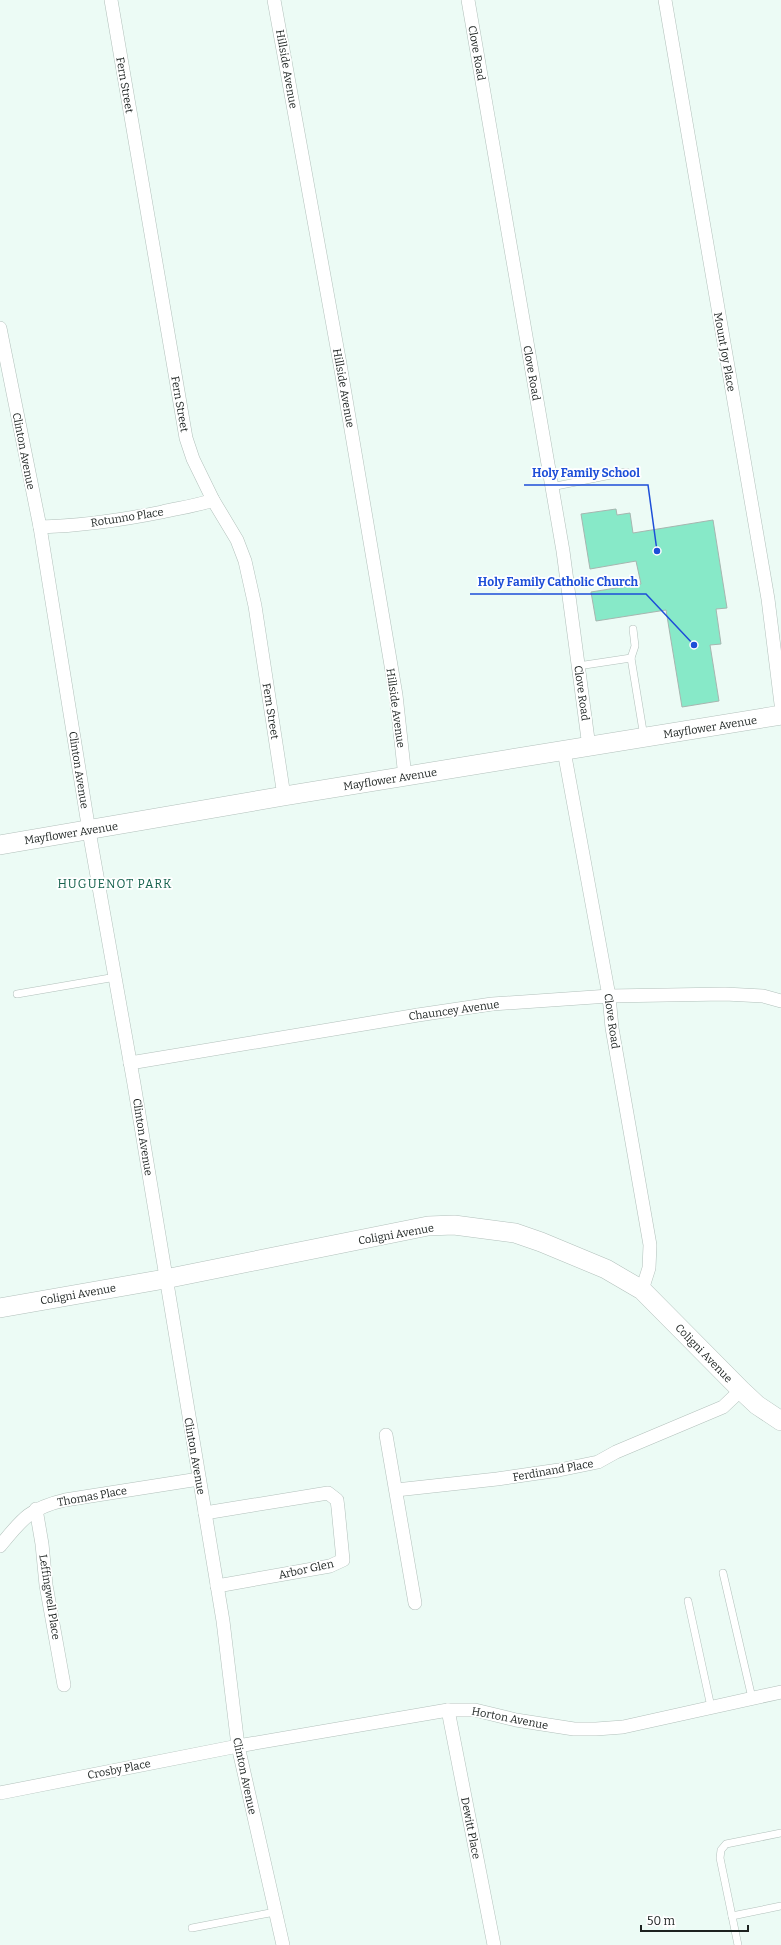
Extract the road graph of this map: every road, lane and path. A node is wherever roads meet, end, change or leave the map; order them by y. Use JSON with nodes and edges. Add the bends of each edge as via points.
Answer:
{"nodes":[{"id":1,"x":111,"y":0,"type":"edge"},
{"id":2,"x":274,"y":0,"type":"edge"},
{"id":3,"x":468,"y":0,"type":"edge"},
{"id":4,"x":665,"y":0,"type":"edge"},
{"id":5,"x":0,"y":328,"type":"edge"},
{"id":6,"x":626,"y":472,"type":"dead end"},
{"id":7,"x":552,"y":487,"type":"junction"},
{"id":8,"x":212,"y":500,"type":"junction"},
{"id":9,"x":40,"y":527,"type":"junction"},
{"id":10,"x":633,"y":629,"type":"dead end"},
{"id":11,"x":631,"y":658,"type":"junction"},
{"id":12,"x":578,"y":666,"type":"junction"},
{"id":13,"x":781,"y":704,"type":"edge"},
{"id":14,"x":781,"y":715,"type":"edge"},
{"id":15,"x":644,"y":738,"type":"junction"},
{"id":16,"x":589,"y":747,"type":"junction"},
{"id":17,"x":564,"y":751,"type":"junction"},
{"id":18,"x":405,"y":777,"type":"junction"},
{"id":19,"x":284,"y":796,"type":"junction"},
{"id":20,"x":89,"y":830,"type":"junction"},
{"id":21,"x":0,"y":845,"type":"edge"},
{"id":22,"x":116,"y":977,"type":"junction"},
{"id":23,"x":17,"y":994,"type":"dead end"},
{"id":24,"x":609,"y":996,"type":"junction"},
{"id":25,"x":781,"y":1001,"type":"edge"},
{"id":26,"x":130,"y":1063,"type":"junction"},
{"id":27,"x":165,"y":1279,"type":"junction"},
{"id":28,"x":642,"y":1290,"type":"junction"},
{"id":29,"x":0,"y":1308,"type":"edge"},
{"id":30,"x":741,"y":1390,"type":"junction"},
{"id":31,"x":781,"y":1421,"type":"edge"},
{"id":32,"x":386,"y":1436,"type":"dead end"},
{"id":33,"x":199,"y":1479,"type":"junction"},
{"id":34,"x":396,"y":1490,"type":"junction"},
{"id":35,"x":36,"y":1509,"type":"junction"},
{"id":36,"x":205,"y":1513,"type":"junction"},
{"id":37,"x":0,"y":1546,"type":"edge"},
{"id":38,"x":723,"y":1573,"type":"dead end"},
{"id":39,"x":217,"y":1586,"type":"junction"},
{"id":40,"x":688,"y":1601,"type":"dead end"},
{"id":41,"x":415,"y":1604,"type":"dead end"},
{"id":42,"x":64,"y":1685,"type":"dead end"},
{"id":43,"x":781,"y":1692,"type":"edge"},
{"id":44,"x":752,"y":1698,"type":"junction"},
{"id":45,"x":711,"y":1707,"type":"junction"},
{"id":46,"x":448,"y":1710,"type":"junction"},
{"id":47,"x":238,"y":1746,"type":"junction"},
{"id":48,"x":0,"y":1793,"type":"edge"},
{"id":49,"x":781,"y":1833,"type":"edge"},
{"id":50,"x":781,"y":1906,"type":"edge"},
{"id":51,"x":276,"y":1912,"type":"junction"},
{"id":52,"x":732,"y":1916,"type":"junction"},
{"id":53,"x":192,"y":1928,"type":"dead end"},
{"id":54,"x":283,"y":1945,"type":"edge"},
{"id":55,"x":494,"y":1945,"type":"edge"},
{"id":56,"x":738,"y":1945,"type":"edge"}],
"edges":[{"from":1,"to":8,"type":"street","name":"Fern Street","via":[[186,438],[193,460]]},
{"from":2,"to":18,"type":"street","name":"Hillside Avenue","via":[[340,364],[396,695]]},
{"from":3,"to":7,"type":"street","name":"Clove Road"},
{"from":4,"to":13,"type":"street","name":"Mount Joy Place","via":[[768,599]]},
{"from":5,"to":9,"type":"street","name":"Clinton Avenue"},
{"from":6,"to":7,"type":"lane"},
{"from":7,"to":12,"type":"street","name":"Clove Road"},
{"from":8,"to":9,"type":"street","name":"Rotunno Place","via":[[140,516],[60,527]]},
{"from":8,"to":19,"type":"street","name":"Fern Street","via":[[237,540],[245,561],[255,606]]},
{"from":9,"to":20,"type":"street","name":"Clinton Avenue"},
{"from":10,"to":11,"type":"lane","via":[[636,646]]},
{"from":11,"to":12,"type":"lane"},
{"from":11,"to":15,"type":"lane"},
{"from":12,"to":16,"type":"street","name":"Clove Road"},
{"from":14,"to":15,"type":"street","name":"Mayflower Avenue"},
{"from":15,"to":16,"type":"street","name":"Mayflower Avenue"},
{"from":16,"to":17,"type":"street","name":"Mayflower Avenue"},
{"from":17,"to":18,"type":"street","name":"Mayflower Avenue"},
{"from":17,"to":24,"type":"street","name":"Clove Road"},
{"from":18,"to":19,"type":"street","name":"Mayflower Avenue"},
{"from":19,"to":20,"type":"street","name":"Mayflower Avenue"},
{"from":20,"to":21,"type":"street","name":"Mayflower Avenue"},
{"from":20,"to":22,"type":"street","name":"Clinton Avenue"},
{"from":22,"to":23,"type":"lane"},
{"from":22,"to":26,"type":"street","name":"Clinton Avenue"},
{"from":24,"to":25,"type":"street","name":"Chauncey Avenue","via":[[725,994],[763,996]]},
{"from":24,"to":26,"type":"street","name":"Chauncey Avenue","via":[[492,1004],[418,1014]]},
{"from":24,"to":28,"type":"street","name":"Clove Road","via":[[612,1028],[650,1245],[649,1268]]},
{"from":26,"to":27,"type":"street","name":"Clinton Avenue"},
{"from":27,"to":28,"type":"street","name":"Coligni Avenue","via":[[428,1226],[454,1226],[515,1233],[542,1242],[606,1269]]},
{"from":27,"to":29,"type":"street","name":"Coligni Avenue"},
{"from":27,"to":33,"type":"street","name":"Clinton Avenue"},
{"from":28,"to":30,"type":"street","name":"Coligni Avenue"},
{"from":30,"to":31,"type":"street","name":"Coligni Avenue","via":[[757,1405]]},
{"from":30,"to":34,"type":"street","name":"Ferdinand Place","via":[[723,1407],[598,1462],[498,1479]]},
{"from":32,"to":34,"type":"street"},
{"from":33,"to":35,"type":"street","name":"Thomas Place","via":[[64,1500]]},
{"from":33,"to":36,"type":"street","name":"Clinton Avenue"},
{"from":34,"to":41,"type":"street"},
{"from":35,"to":37,"type":"street","name":"Thomas Place","via":[[22,1520]]},
{"from":35,"to":42,"type":"street","name":"Leffingwell Place","via":[[46,1585]]},
{"from":36,"to":39,"type":"street","name":"Clinton Avenue"},
{"from":36,"to":39,"type":"street","name":"Arbor Glen","via":[[328,1493],[337,1500],[344,1560],[330,1566]]},
{"from":38,"to":44,"type":"lane"},
{"from":39,"to":47,"type":"street","name":"Clinton Avenue"},
{"from":40,"to":45,"type":"lane"},
{"from":43,"to":44,"type":"street","name":"Horton Avenue"},
{"from":44,"to":45,"type":"street","name":"Horton Avenue"},
{"from":45,"to":46,"type":"street","name":"Horton Avenue","via":[[623,1727],[596,1730],[516,1720],[475,1710]]},
{"from":46,"to":47,"type":"street","name":"Horton Avenue"},
{"from":46,"to":55,"type":"street","name":"Dewitt Place"},
{"from":47,"to":48,"type":"street","name":"Crosby Place"},
{"from":47,"to":51,"type":"street","name":"Clinton Avenue"},
{"from":49,"to":52,"type":"lane","via":[[726,1844],[721,1850],[720,1858]]},
{"from":50,"to":52,"type":"lane"},
{"from":51,"to":53,"type":"lane"},
{"from":51,"to":54,"type":"street","name":"Clinton Avenue"},
{"from":52,"to":56,"type":"lane"}]}
